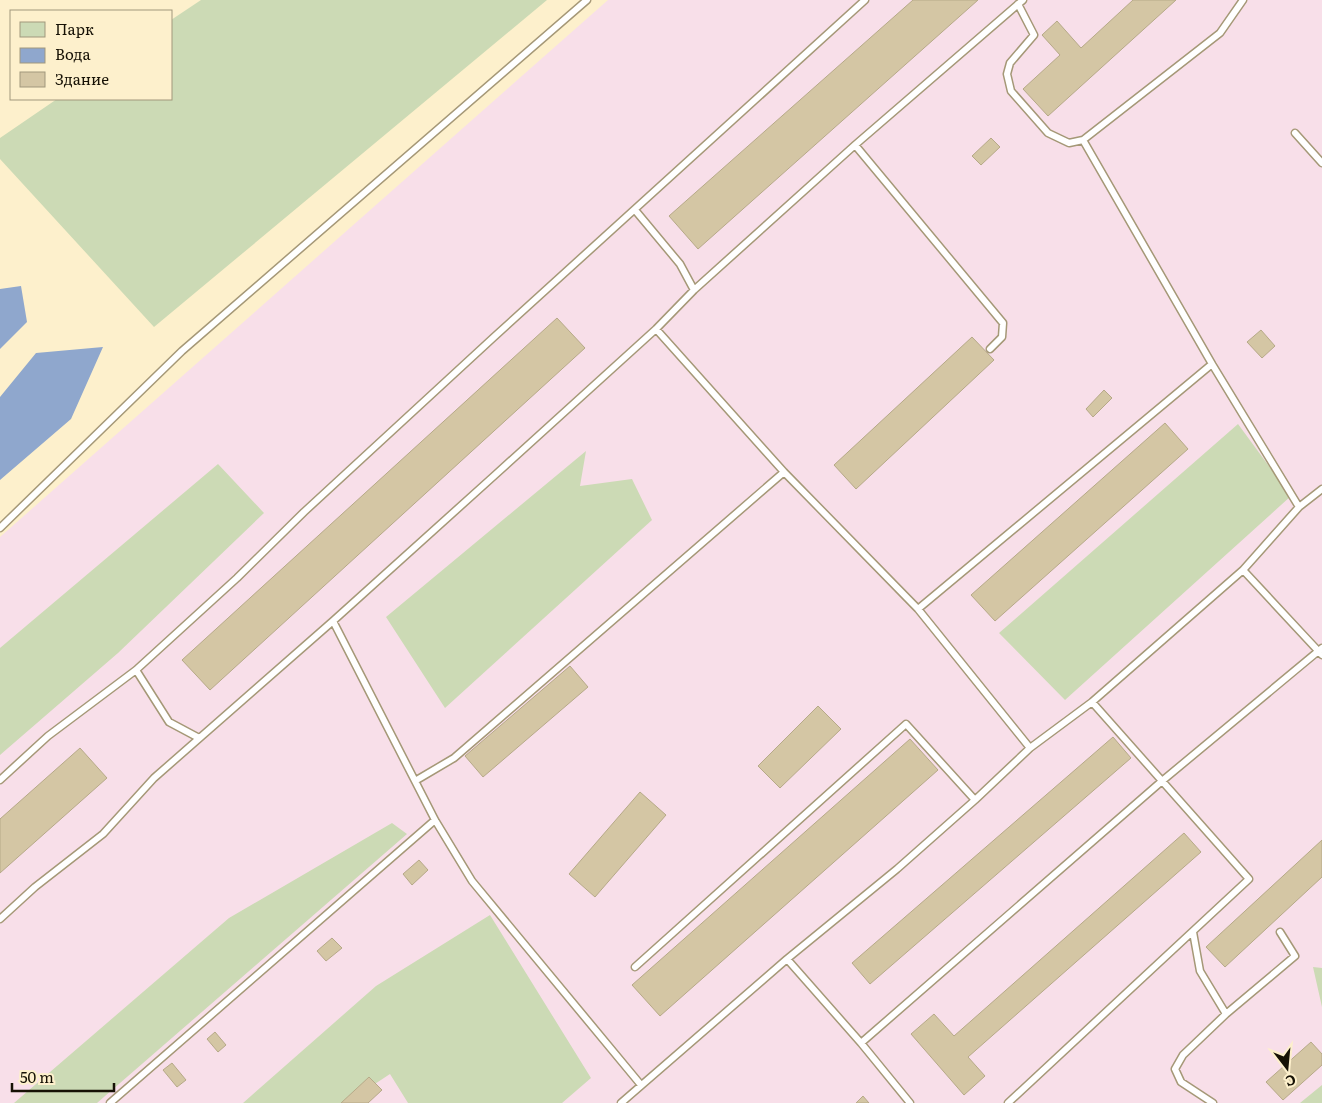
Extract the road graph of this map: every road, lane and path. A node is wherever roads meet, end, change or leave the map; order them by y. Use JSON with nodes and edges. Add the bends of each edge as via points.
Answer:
{"nodes":[{"id":1,"x":587,"y":0,"type":"edge"},
{"id":2,"x":865,"y":0,"type":"edge"},
{"id":3,"x":1242,"y":0,"type":"edge"},
{"id":4,"x":1021,"y":2,"type":"edge"},
{"id":5,"x":1295,"y":133,"type":"dead end"},
{"id":6,"x":1083,"y":140,"type":"junction"},
{"id":7,"x":855,"y":146,"type":"junction"},
{"id":8,"x":1322,"y":163,"type":"edge"},
{"id":9,"x":635,"y":210,"type":"junction"},
{"id":10,"x":694,"y":290,"type":"junction"},
{"id":11,"x":656,"y":329,"type":"junction"},
{"id":12,"x":990,"y":349,"type":"dead end"},
{"id":13,"x":1212,"y":364,"type":"junction"},
{"id":14,"x":784,"y":472,"type":"junction"},
{"id":15,"x":1322,"y":489,"type":"edge"},
{"id":16,"x":1299,"y":507,"type":"junction"},
{"id":17,"x":0,"y":528,"type":"edge"},
{"id":18,"x":1243,"y":570,"type":"junction"},
{"id":19,"x":918,"y":610,"type":"junction"},
{"id":20,"x":333,"y":621,"type":"junction"},
{"id":21,"x":1321,"y":651,"type":"edge"},
{"id":22,"x":136,"y":670,"type":"junction"},
{"id":23,"x":1092,"y":702,"type":"junction"},
{"id":24,"x":199,"y":738,"type":"junction"},
{"id":25,"x":1030,"y":748,"type":"junction"},
{"id":26,"x":0,"y":780,"type":"edge"},
{"id":27,"x":415,"y":781,"type":"junction"},
{"id":28,"x":1162,"y":781,"type":"junction"},
{"id":29,"x":975,"y":800,"type":"junction"},
{"id":30,"x":435,"y":820,"type":"junction"},
{"id":31,"x":0,"y":919,"type":"edge"},
{"id":32,"x":1193,"y":932,"type":"junction"},
{"id":33,"x":1280,"y":932,"type":"dead end"},
{"id":34,"x":788,"y":959,"type":"junction"},
{"id":35,"x":636,"y":968,"type":"dead end"},
{"id":36,"x":1226,"y":1014,"type":"junction"},
{"id":37,"x":861,"y":1044,"type":"junction"},
{"id":38,"x":641,"y":1085,"type":"junction"},
{"id":39,"x":110,"y":1103,"type":"edge"},
{"id":40,"x":621,"y":1103,"type":"edge"},
{"id":41,"x":910,"y":1103,"type":"edge"},
{"id":42,"x":1008,"y":1103,"type":"edge"},
{"id":43,"x":1213,"y":1103,"type":"edge"}],
"edges":[{"from":1,"to":17,"type":"lane","via":[[182,351]]},
{"from":2,"to":9,"type":"lane"},
{"from":3,"to":6,"type":"lane","via":[[1220,33]]},
{"from":4,"to":6,"type":"lane","via":[[1034,35],[1010,63],[1007,74],[1011,91],[1048,133],[1069,143]]},
{"from":4,"to":7,"type":"lane"},
{"from":5,"to":8,"type":"lane"},
{"from":6,"to":13,"type":"lane"},
{"from":7,"to":10,"type":"lane"},
{"from":7,"to":12,"type":"lane","via":[[1003,323],[1002,337]]},
{"from":9,"to":10,"type":"lane","via":[[680,264]]},
{"from":9,"to":22,"type":"lane"},
{"from":10,"to":11,"type":"lane"},
{"from":11,"to":14,"type":"lane"},
{"from":11,"to":20,"type":"lane"},
{"from":13,"to":16,"type":"lane"},
{"from":13,"to":19,"type":"lane"},
{"from":14,"to":19,"type":"lane"},
{"from":14,"to":27,"type":"lane","via":[[454,758]]},
{"from":15,"to":16,"type":"lane"},
{"from":16,"to":18,"type":"lane"},
{"from":18,"to":21,"type":"lane"},
{"from":18,"to":23,"type":"lane"},
{"from":19,"to":25,"type":"lane"},
{"from":20,"to":24,"type":"lane"},
{"from":20,"to":27,"type":"lane"},
{"from":21,"to":28,"type":"lane"},
{"from":22,"to":24,"type":"lane","via":[[170,722]]},
{"from":22,"to":26,"type":"lane","via":[[48,736]]},
{"from":23,"to":25,"type":"lane"},
{"from":23,"to":28,"type":"lane"},
{"from":24,"to":31,"type":"lane","via":[[154,778],[104,834],[35,887]]},
{"from":25,"to":29,"type":"lane"},
{"from":27,"to":30,"type":"lane"},
{"from":28,"to":32,"type":"lane","via":[[1249,879]]},
{"from":28,"to":37,"type":"lane"},
{"from":29,"to":34,"type":"lane"},
{"from":29,"to":35,"type":"lane","via":[[906,724]]},
{"from":30,"to":38,"type":"lane","via":[[472,881]]},
{"from":30,"to":39,"type":"lane"},
{"from":32,"to":36,"type":"lane","via":[[1200,971]]},
{"from":32,"to":42,"type":"lane"},
{"from":33,"to":36,"type":"lane","via":[[1295,956]]},
{"from":34,"to":37,"type":"lane"},
{"from":34,"to":38,"type":"lane"},
{"from":36,"to":43,"type":"lane","via":[[1183,1054],[1175,1069],[1181,1082]]},
{"from":37,"to":41,"type":"lane"},
{"from":38,"to":40,"type":"lane"}]}
